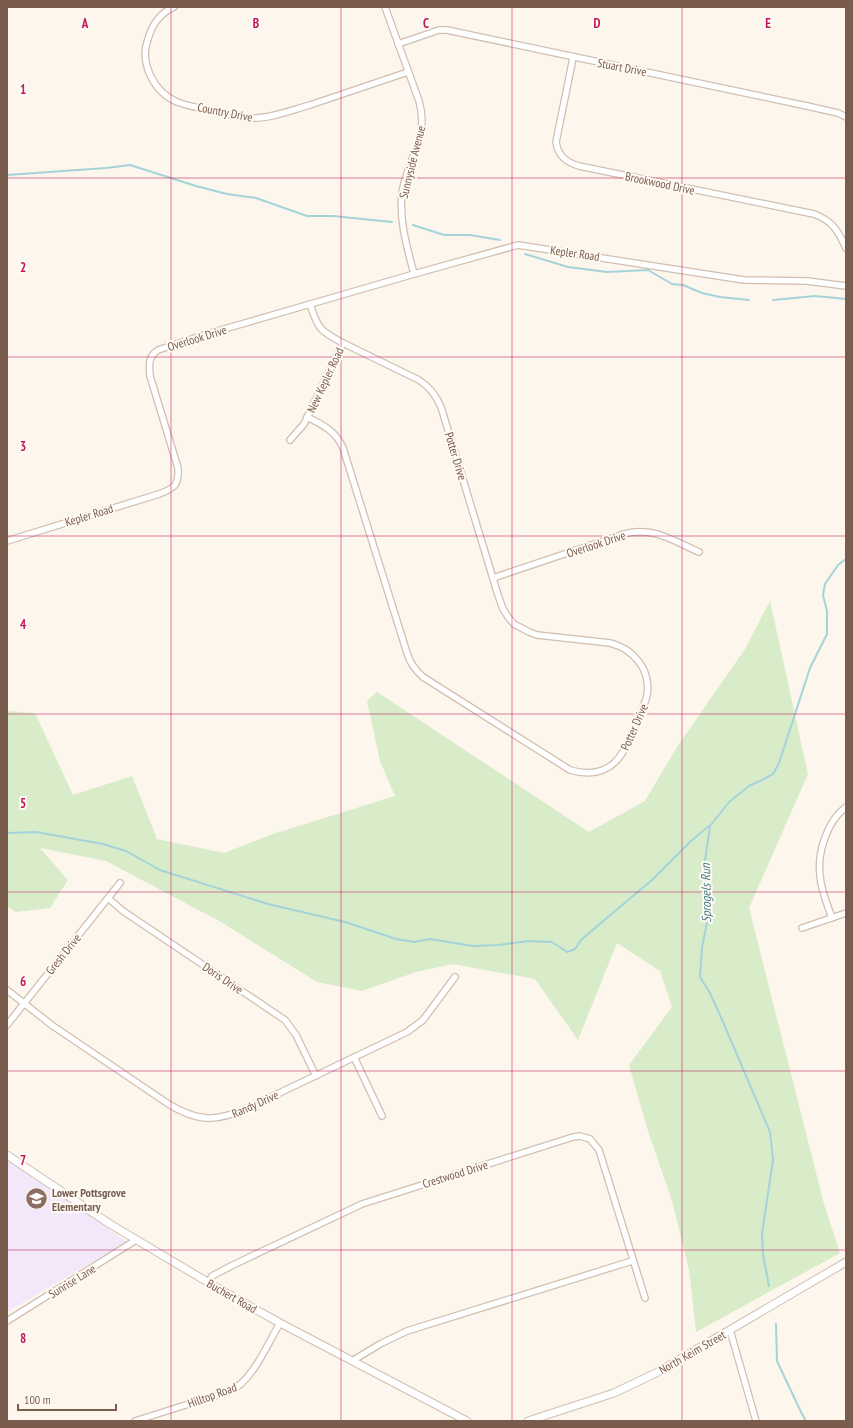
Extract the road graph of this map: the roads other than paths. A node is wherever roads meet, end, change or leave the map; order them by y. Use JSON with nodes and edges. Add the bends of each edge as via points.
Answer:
{"nodes":[{"id":1,"x":174,"y":7,"type":"edge"},
{"id":2,"x":385,"y":7,"type":"edge"},
{"id":3,"x":398,"y":44,"type":"junction"},
{"id":4,"x":574,"y":58,"type":"junction"},
{"id":5,"x":408,"y":72,"type":"junction"},
{"id":6,"x":846,"y":117,"type":"edge"},
{"id":7,"x":846,"y":248,"type":"edge"},
{"id":8,"x":414,"y":274,"type":"junction"},
{"id":9,"x":846,"y":286,"type":"edge"},
{"id":10,"x":310,"y":304,"type":"junction"},
{"id":11,"x":343,"y":343,"type":"junction"},
{"id":12,"x":307,"y":417,"type":"junction"},
{"id":13,"x":290,"y":440,"type":"dead end"},
{"id":14,"x":171,"y":489,"type":"joint"},
{"id":15,"x":7,"y":541,"type":"edge"},
{"id":16,"x":699,"y":552,"type":"dead end"},
{"id":17,"x":493,"y":578,"type":"junction"},
{"id":18,"x":846,"y":807,"type":"edge"},
{"id":19,"x":120,"y":883,"type":"dead end"},
{"id":20,"x":108,"y":898,"type":"junction"},
{"id":21,"x":846,"y":913,"type":"edge"},
{"id":22,"x":832,"y":918,"type":"junction"},
{"id":23,"x":802,"y":928,"type":"dead end"},
{"id":24,"x":454,"y":977,"type":"dead end"},
{"id":25,"x":7,"y":990,"type":"edge"},
{"id":26,"x":24,"y":1004,"type":"junction"},
{"id":27,"x":7,"y":1025,"type":"edge"},
{"id":28,"x":354,"y":1057,"type":"junction"},
{"id":29,"x":316,"y":1076,"type":"junction"},
{"id":30,"x":382,"y":1116,"type":"dead end"},
{"id":31,"x":7,"y":1155,"type":"edge"},
{"id":32,"x":136,"y":1240,"type":"junction"},
{"id":33,"x":632,"y":1262,"type":"junction"},
{"id":34,"x":846,"y":1262,"type":"edge"},
{"id":35,"x":208,"y":1282,"type":"junction"},
{"id":36,"x":645,"y":1298,"type":"dead end"},
{"id":37,"x":7,"y":1321,"type":"edge"},
{"id":38,"x":280,"y":1323,"type":"junction"},
{"id":39,"x":730,"y":1330,"type":"junction"},
{"id":40,"x":352,"y":1361,"type":"junction"},
{"id":41,"x":135,"y":1421,"type":"edge"},
{"id":42,"x":467,"y":1421,"type":"edge"},
{"id":43,"x":528,"y":1421,"type":"edge"},
{"id":44,"x":756,"y":1421,"type":"edge"}],
"edges":[{"from":1,"to":5,"type":"street","name":"Country Drive","via":[[162,14],[153,26],[147,42],[146,60],[151,75],[160,89],[183,104],[246,118],[263,118]]},
{"from":2,"to":3,"type":"street","name":"Sunnyside Avenue"},
{"from":3,"to":4,"type":"street","name":"Stuart Drive","via":[[439,30],[448,30]]},
{"from":3,"to":5,"type":"street","name":"Sunnyside Avenue"},
{"from":4,"to":6,"type":"street","name":"Stuart Drive","via":[[807,106]]},
{"from":4,"to":7,"type":"street","name":"Brookwood Drive","via":[[556,142],[558,152],[564,160],[574,165],[816,215],[837,229]]},
{"from":5,"to":8,"type":"street","name":"Sunnyside Avenue","via":[[419,101],[422,120],[418,146],[404,183],[401,204],[404,235]]},
{"from":8,"to":9,"type":"street","name":"Kepler Road","via":[[518,245],[744,280],[807,281]]},
{"from":8,"to":10,"type":"street","name":"Kepler Road"},
{"from":10,"to":11,"type":"street","name":"New Kepler Road","via":[[319,328]]},
{"from":10,"to":14,"type":"street","name":"Overlook Drive","via":[[181,342],[153,354],[149,361],[150,376],[178,468],[178,480]]},
{"from":11,"to":12,"type":"street","name":"New Kepler Road"},
{"from":11,"to":17,"type":"street","name":"Potter Drive","via":[[419,380],[434,394],[441,407]]},
{"from":12,"to":13,"type":"street","name":"New Kepler Road","via":[[300,430]]},
{"from":12,"to":17,"type":"street","name":"Potter Drive","via":[[329,429],[337,436],[343,448],[407,653],[414,668],[423,677],[564,767],[581,772],[595,772],[608,768],[626,748],[646,700],[647,684],[640,663],[630,651],[614,644],[537,635],[519,628],[503,609]]},
{"from":14,"to":15,"type":"street","name":"Kepler Road"},
{"from":16,"to":17,"type":"street","name":"Overlook Drive","via":[[654,533],[638,531]]},
{"from":18,"to":22,"type":"street","via":[[833,820],[827,831],[820,863],[820,882]]},
{"from":19,"to":20,"type":"street","name":"Gresh Drive"},
{"from":20,"to":26,"type":"street","name":"Gresh Drive"},
{"from":20,"to":29,"type":"street","name":"Doris Drive","via":[[123,911],[282,1017],[296,1035]]},
{"from":21,"to":22,"type":"street"},
{"from":22,"to":23,"type":"street"},
{"from":24,"to":28,"type":"street","name":"Randy Drive","via":[[416,1026]]},
{"from":25,"to":26,"type":"street","name":"Randy Drive"},
{"from":26,"to":27,"type":"street","name":"Gresh Drive"},
{"from":26,"to":29,"type":"street","name":"Randy Drive","via":[[170,1105],[197,1117],[227,1116]]},
{"from":28,"to":29,"type":"street","name":"Randy Drive"},
{"from":28,"to":30,"type":"street"},
{"from":31,"to":32,"type":"street","name":"Buchert Road"},
{"from":32,"to":35,"type":"street","name":"Buchert Road"},
{"from":32,"to":37,"type":"street","name":"Sunrise Lane"},
{"from":33,"to":35,"type":"street","name":"Crestwood Drive","via":[[599,1150],[590,1138],[580,1136],[362,1204],[233,1265],[212,1276]]},
{"from":33,"to":36,"type":"street","name":"Crestwood Drive"},
{"from":33,"to":40,"type":"street","via":[[407,1331]]},
{"from":34,"to":39,"type":"street","name":"North Keim Street"},
{"from":35,"to":38,"type":"street","name":"Buchert Road"},
{"from":38,"to":40,"type":"street","name":"Buchert Road"},
{"from":38,"to":41,"type":"street","name":"Hilltop Road","via":[[241,1384],[230,1391]]},
{"from":39,"to":43,"type":"street","name":"North Keim Street","via":[[630,1386]]},
{"from":39,"to":44,"type":"street"},
{"from":40,"to":42,"type":"street","name":"Buchert Road"}]}
